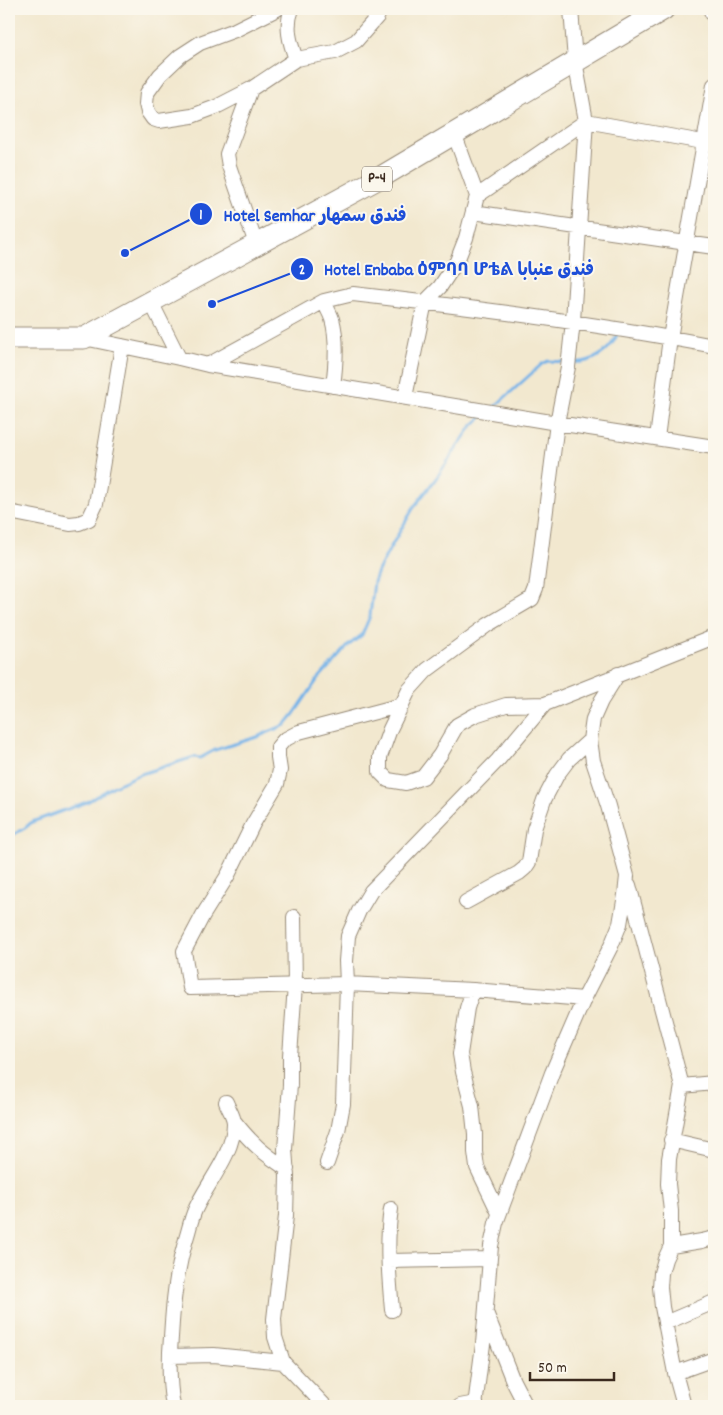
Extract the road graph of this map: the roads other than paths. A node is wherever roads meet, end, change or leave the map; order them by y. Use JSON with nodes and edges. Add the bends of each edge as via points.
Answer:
{"nodes":[{"id":1,"x":277,"y":9,"type":"edge"},
{"id":2,"x":292,"y":9,"type":"edge"},
{"id":3,"x":381,"y":9,"type":"edge"},
{"id":4,"x":571,"y":9,"type":"edge"},
{"id":5,"x":664,"y":9,"type":"edge"},
{"id":6,"x":710,"y":9,"type":"edge"},
{"id":7,"x":714,"y":18,"type":"edge"},
{"id":8,"x":296,"y":59,"type":"junction"},
{"id":9,"x":575,"y":61,"type":"junction"},
{"id":10,"x":714,"y":85,"type":"edge"},
{"id":11,"x":251,"y":89,"type":"junction"},
{"id":12,"x":586,"y":121,"type":"junction"},
{"id":13,"x":454,"y":133,"type":"junction"},
{"id":14,"x":710,"y":143,"type":"edge"},
{"id":15,"x":477,"y":196,"type":"junction"},
{"id":16,"x":473,"y":212,"type":"junction"},
{"id":17,"x":578,"y":227,"type":"junction"},
{"id":18,"x":688,"y":243,"type":"junction"},
{"id":19,"x":256,"y":244,"type":"junction"},
{"id":20,"x":714,"y":247,"type":"edge"},
{"id":21,"x":324,"y":301,"type":"junction"},
{"id":22,"x":151,"y":302,"type":"junction"},
{"id":23,"x":425,"y":302,"type":"junction"},
{"id":24,"x":573,"y":321,"type":"junction"},
{"id":25,"x":9,"y":338,"type":"edge"},
{"id":26,"x":84,"y":338,"type":"junction"},
{"id":27,"x":670,"y":338,"type":"junction"},
{"id":28,"x":122,"y":346,"type":"junction"},
{"id":29,"x":714,"y":346,"type":"edge"},
{"id":30,"x":179,"y":358,"type":"junction"},
{"id":31,"x":208,"y":365,"type":"junction"},
{"id":32,"x":332,"y":386,"type":"junction"},
{"id":33,"x":405,"y":397,"type":"junction"},
{"id":34,"x":558,"y":423,"type":"junction"},
{"id":35,"x":657,"y":438,"type":"junction"},
{"id":36,"x":714,"y":447,"type":"edge"},
{"id":37,"x":9,"y":512,"type":"edge"},
{"id":38,"x":714,"y":637,"type":"edge"},
{"id":39,"x":618,"y":674,"type":"junction"},
{"id":40,"x":545,"y":704,"type":"junction"},
{"id":41,"x":402,"y":705,"type":"junction"},
{"id":42,"x":590,"y":740,"type":"junction"},
{"id":43,"x":627,"y":876,"type":"junction"},
{"id":44,"x":466,"y":902,"type":"dead end"},
{"id":45,"x":294,"y":917,"type":"dead end"},
{"id":46,"x":347,"y":984,"type":"junction"},
{"id":47,"x":295,"y":985,"type":"junction"},
{"id":48,"x":474,"y":990,"type":"junction"},
{"id":49,"x":584,"y":999,"type":"junction"},
{"id":50,"x":714,"y":1083,"type":"edge"},
{"id":51,"x":682,"y":1086,"type":"junction"},
{"id":52,"x":226,"y":1102,"type":"dead end"},
{"id":53,"x":234,"y":1121,"type":"junction"},
{"id":54,"x":671,"y":1140,"type":"junction"},
{"id":55,"x":714,"y":1150,"type":"edge"},
{"id":56,"x":327,"y":1163,"type":"dead end"},
{"id":57,"x":287,"y":1169,"type":"junction"},
{"id":58,"x":391,"y":1209,"type":"dead end"},
{"id":59,"x":500,"y":1213,"type":"junction"},
{"id":60,"x":714,"y":1238,"type":"edge"},
{"id":61,"x":671,"y":1246,"type":"junction"},
{"id":62,"x":490,"y":1259,"type":"junction"},
{"id":63,"x":389,"y":1261,"type":"junction"},
{"id":64,"x":714,"y":1302,"type":"edge"},
{"id":65,"x":392,"y":1310,"type":"dead end"},
{"id":66,"x":486,"y":1312,"type":"junction"},
{"id":67,"x":665,"y":1322,"type":"junction"},
{"id":68,"x":170,"y":1356,"type":"junction"},
{"id":69,"x":714,"y":1359,"type":"edge"},
{"id":70,"x":283,"y":1362,"type":"junction"},
{"id":71,"x":675,"y":1373,"type":"junction"},
{"id":72,"x":172,"y":1403,"type":"edge"},
{"id":73,"x":475,"y":1405,"type":"edge"},
{"id":74,"x":325,"y":1406,"type":"edge"},
{"id":75,"x":460,"y":1406,"type":"edge"},
{"id":76,"x":526,"y":1406,"type":"edge"},
{"id":77,"x":684,"y":1406,"type":"edge"}],
"edges":[{"from":1,"to":11,"type":"street","via":[[200,43],[180,56],[147,93],[146,104],[153,119],[174,120],[216,107]]},
{"from":2,"to":8,"type":"street","via":[[288,24],[290,44]]},
{"from":3,"to":8,"type":"street","via":[[378,17],[356,41],[335,52]]},
{"from":4,"to":9,"type":"street"},
{"from":5,"to":9,"type":"highway","number":"P-4"},
{"from":6,"to":7,"type":"street"},
{"from":8,"to":11,"type":"street"},
{"from":9,"to":12,"type":"street"},
{"from":9,"to":13,"type":"highway","number":"P-4"},
{"from":10,"to":14,"type":"street"},
{"from":11,"to":19,"type":"street","via":[[228,154],[229,166]]},
{"from":12,"to":14,"type":"street"},
{"from":12,"to":15,"type":"street"},
{"from":12,"to":17,"type":"street"},
{"from":13,"to":15,"type":"street"},
{"from":13,"to":19,"type":"highway","number":"P-4"},
{"from":14,"to":18,"type":"street"},
{"from":15,"to":16,"type":"street"},
{"from":16,"to":17,"type":"street"},
{"from":16,"to":23,"type":"street","via":[[457,261],[440,287]]},
{"from":17,"to":18,"type":"street"},
{"from":17,"to":24,"type":"street"},
{"from":18,"to":20,"type":"street"},
{"from":18,"to":27,"type":"street"},
{"from":19,"to":22,"type":"highway","number":"P-4"},
{"from":21,"to":23,"type":"street","via":[[353,294]]},
{"from":21,"to":31,"type":"street"},
{"from":21,"to":32,"type":"street","via":[[332,319],[335,340],[336,364]]},
{"from":22,"to":26,"type":"highway","number":"P-4"},
{"from":22,"to":30,"type":"street"},
{"from":23,"to":24,"type":"street"},
{"from":23,"to":33,"type":"street"},
{"from":24,"to":27,"type":"street"},
{"from":24,"to":34,"type":"street"},
{"from":25,"to":26,"type":"highway","number":"P-4"},
{"from":26,"to":28,"type":"street"},
{"from":27,"to":29,"type":"street"},
{"from":27,"to":35,"type":"street"},
{"from":28,"to":30,"type":"street"},
{"from":28,"to":37,"type":"street","via":[[96,504],[89,520],[70,524]]},
{"from":30,"to":31,"type":"street"},
{"from":31,"to":32,"type":"street"},
{"from":32,"to":33,"type":"street"},
{"from":33,"to":34,"type":"street"},
{"from":34,"to":35,"type":"street"},
{"from":34,"to":41,"type":"street","via":[[532,599],[488,625],[427,670],[409,690]]},
{"from":35,"to":36,"type":"street"},
{"from":38,"to":39,"type":"street"},
{"from":39,"to":40,"type":"street"},
{"from":39,"to":42,"type":"street","via":[[592,719]]},
{"from":40,"to":41,"type":"street","via":[[506,706],[475,715],[457,725],[423,777],[406,783],[388,780],[380,772],[380,757]]},
{"from":40,"to":46,"type":"street","via":[[498,760],[371,892],[348,936]]},
{"from":41,"to":47,"type":"street","via":[[299,732],[284,740],[278,747],[280,770],[276,784],[184,951],[190,988]]},
{"from":42,"to":43,"type":"street","via":[[593,761]]},
{"from":42,"to":44,"type":"street","via":[[569,759],[544,800],[525,868]]},
{"from":43,"to":49,"type":"street","via":[[620,924]]},
{"from":43,"to":51,"type":"street"},
{"from":45,"to":47,"type":"street"},
{"from":46,"to":47,"type":"street"},
{"from":46,"to":48,"type":"street"},
{"from":46,"to":56,"type":"street","via":[[343,1104]]},
{"from":47,"to":57,"type":"street","via":[[285,1149]]},
{"from":48,"to":49,"type":"street"},
{"from":48,"to":59,"type":"street","via":[[460,1054],[472,1106],[477,1167]]},
{"from":49,"to":59,"type":"street","via":[[552,1073]]},
{"from":50,"to":51,"type":"street"},
{"from":51,"to":54,"type":"street"},
{"from":52,"to":53,"type":"street"},
{"from":53,"to":57,"type":"street","via":[[264,1154]]},
{"from":53,"to":68,"type":"street","via":[[223,1161],[195,1210],[186,1238],[176,1278]]},
{"from":54,"to":55,"type":"street"},
{"from":54,"to":61,"type":"street","via":[[668,1184]]},
{"from":57,"to":70,"type":"street","via":[[286,1216],[274,1319],[275,1337]]},
{"from":58,"to":63,"type":"street"},
{"from":59,"to":62,"type":"street"},
{"from":60,"to":61,"type":"street"},
{"from":61,"to":67,"type":"street","via":[[663,1266],[660,1287]]},
{"from":62,"to":63,"type":"street"},
{"from":62,"to":66,"type":"street"},
{"from":63,"to":65,"type":"street"},
{"from":64,"to":67,"type":"street"},
{"from":66,"to":73,"type":"street"},
{"from":66,"to":76,"type":"street"},
{"from":67,"to":71,"type":"street"},
{"from":68,"to":70,"type":"street","via":[[214,1355]]},
{"from":68,"to":72,"type":"street"},
{"from":69,"to":71,"type":"street"},
{"from":70,"to":74,"type":"street"},
{"from":71,"to":77,"type":"street"},
{"from":73,"to":75,"type":"street"}]}
